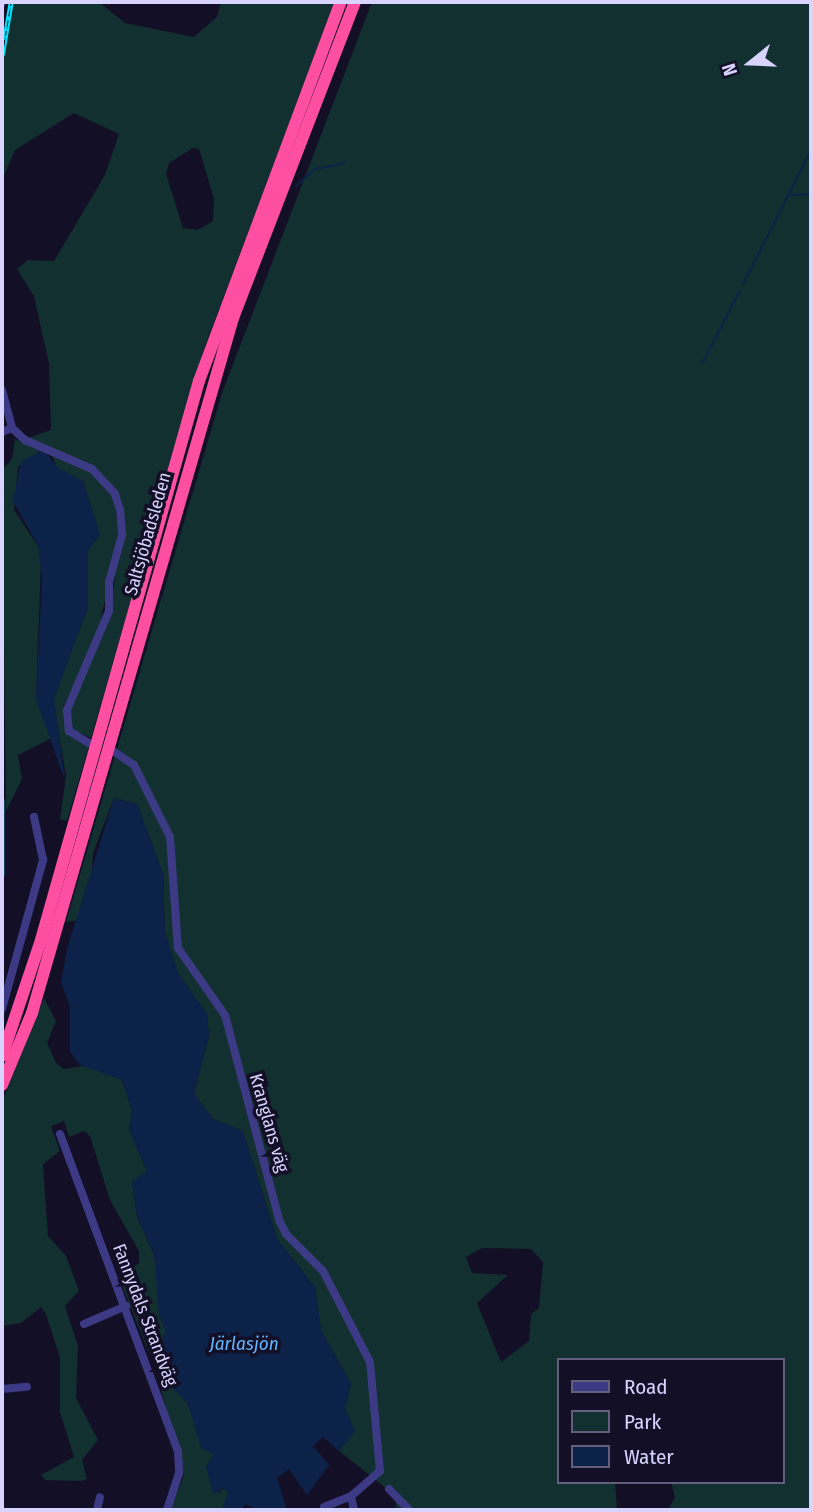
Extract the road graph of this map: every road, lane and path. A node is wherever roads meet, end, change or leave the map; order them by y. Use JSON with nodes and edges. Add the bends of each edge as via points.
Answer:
{"nodes":[{"id":1,"x":341,"y":2,"type":"edge"},
{"id":2,"x":355,"y":2,"type":"edge"},
{"id":3,"x":2,"y":390,"type":"edge"},
{"id":4,"x":12,"y":428,"type":"junction"},
{"id":5,"x":2,"y":432,"type":"edge"},
{"id":6,"x":89,"y":743,"type":"dead end"},
{"id":7,"x":113,"y":751,"type":"dead end"},
{"id":8,"x":34,"y":817,"type":"dead end"},
{"id":9,"x":2,"y":1009,"type":"edge"},
{"id":10,"x":2,"y":1056,"type":"edge"},
{"id":11,"x":2,"y":1085,"type":"edge"},
{"id":12,"x":60,"y":1134,"type":"dead end"},
{"id":13,"x":126,"y":1306,"type":"junction"},
{"id":14,"x":84,"y":1324,"type":"dead end"},
{"id":15,"x":27,"y":1387,"type":"dead end"},
{"id":16,"x":2,"y":1389,"type":"edge"},
{"id":17,"x":389,"y":1489,"type":"dead end"},
{"id":18,"x":351,"y":1496,"type":"junction"},
{"id":19,"x":100,"y":1497,"type":"dead end"},
{"id":20,"x":324,"y":1507,"type":"dead end"},
{"id":21,"x":97,"y":1510,"type":"edge"},
{"id":22,"x":167,"y":1510,"type":"edge"},
{"id":23,"x":354,"y":1510,"type":"edge"},
{"id":24,"x":409,"y":1510,"type":"edge"}],
"edges":[{"from":1,"to":10,"type":"highway","name":"Saltsjöbadsleden","via":[[203,369],[41,940]]},
{"from":2,"to":11,"type":"highway","name":"Saltsjöbadsleden","via":[[233,317],[35,1002]]},
{"from":3,"to":4,"type":"street"},
{"from":4,"to":5,"type":"street"},
{"from":4,"to":6,"type":"street","via":[[26,440],[92,470],[115,494],[120,510],[122,535],[109,582],[109,611],[67,710],[69,731]]},
{"from":7,"to":18,"type":"street","name":"Kranglans väg","via":[[134,765],[170,837],[178,948],[225,1015],[279,1220],[323,1270],[370,1362],[380,1471]]},
{"from":8,"to":9,"type":"street","via":[[43,860]]},
{"from":12,"to":13,"type":"street","name":"Fannydals Strandväg"},
{"from":13,"to":14,"type":"street"},
{"from":13,"to":22,"type":"street","name":"Fannydals Strandväg","via":[[177,1451],[179,1473]]},
{"from":15,"to":16,"type":"street"},
{"from":17,"to":24,"type":"street"},
{"from":18,"to":20,"type":"street","name":"Kranglans väg"},
{"from":18,"to":23,"type":"street"},
{"from":19,"to":21,"type":"street"}]}
